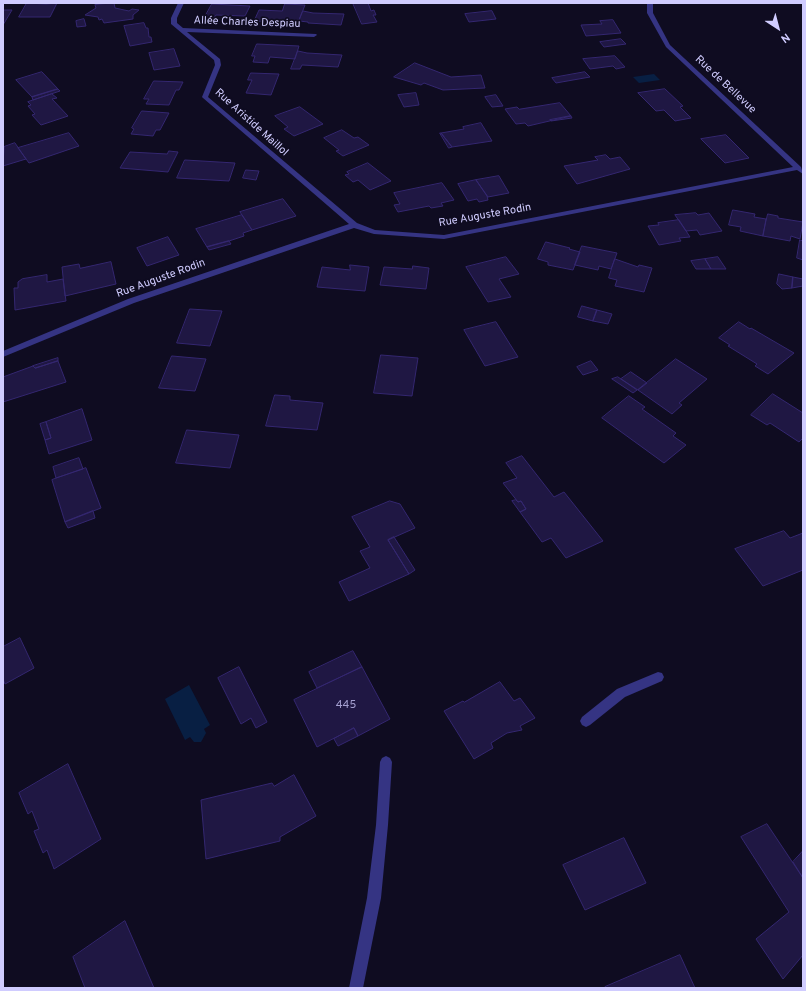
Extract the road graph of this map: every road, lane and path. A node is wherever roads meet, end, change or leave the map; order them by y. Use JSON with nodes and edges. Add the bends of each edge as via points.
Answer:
{"nodes":[{"id":1,"x":181,"y":3,"type":"edge"},
{"id":2,"x":650,"y":3,"type":"edge"},
{"id":3,"x":180,"y":30,"type":"junction"},
{"id":4,"x":314,"y":35,"type":"dead end"},
{"id":5,"x":801,"y":170,"type":"edge"},
{"id":6,"x":354,"y":225,"type":"junction"},
{"id":7,"x":3,"y":354,"type":"edge"},
{"id":8,"x":658,"y":677,"type":"dead end"},
{"id":9,"x":586,"y":721,"type":"dead end"},
{"id":10,"x":386,"y":762,"type":"dead end"},
{"id":11,"x":356,"y":988,"type":"edge"}],
"edges":[{"from":1,"to":3,"type":"street","via":[[174,18],[174,24]]},
{"from":2,"to":5,"type":"street","name":"Rue de Bellevue","via":[[650,13],[668,46]]},
{"from":3,"to":4,"type":"street","name":"Allée Charles Despiau"},
{"from":3,"to":6,"type":"street","name":"Rue Aristide Maillol","via":[[217,59],[218,65],[205,97]]},
{"from":5,"to":6,"type":"street","name":"Rue Auguste Rodin","via":[[444,237],[374,232]]},
{"from":6,"to":7,"type":"street","name":"Rue Auguste Rodin","via":[[137,299]]},
{"from":8,"to":9,"type":"street","via":[[621,693]]},
{"from":10,"to":11,"type":"street","via":[[374,898]]}]}
